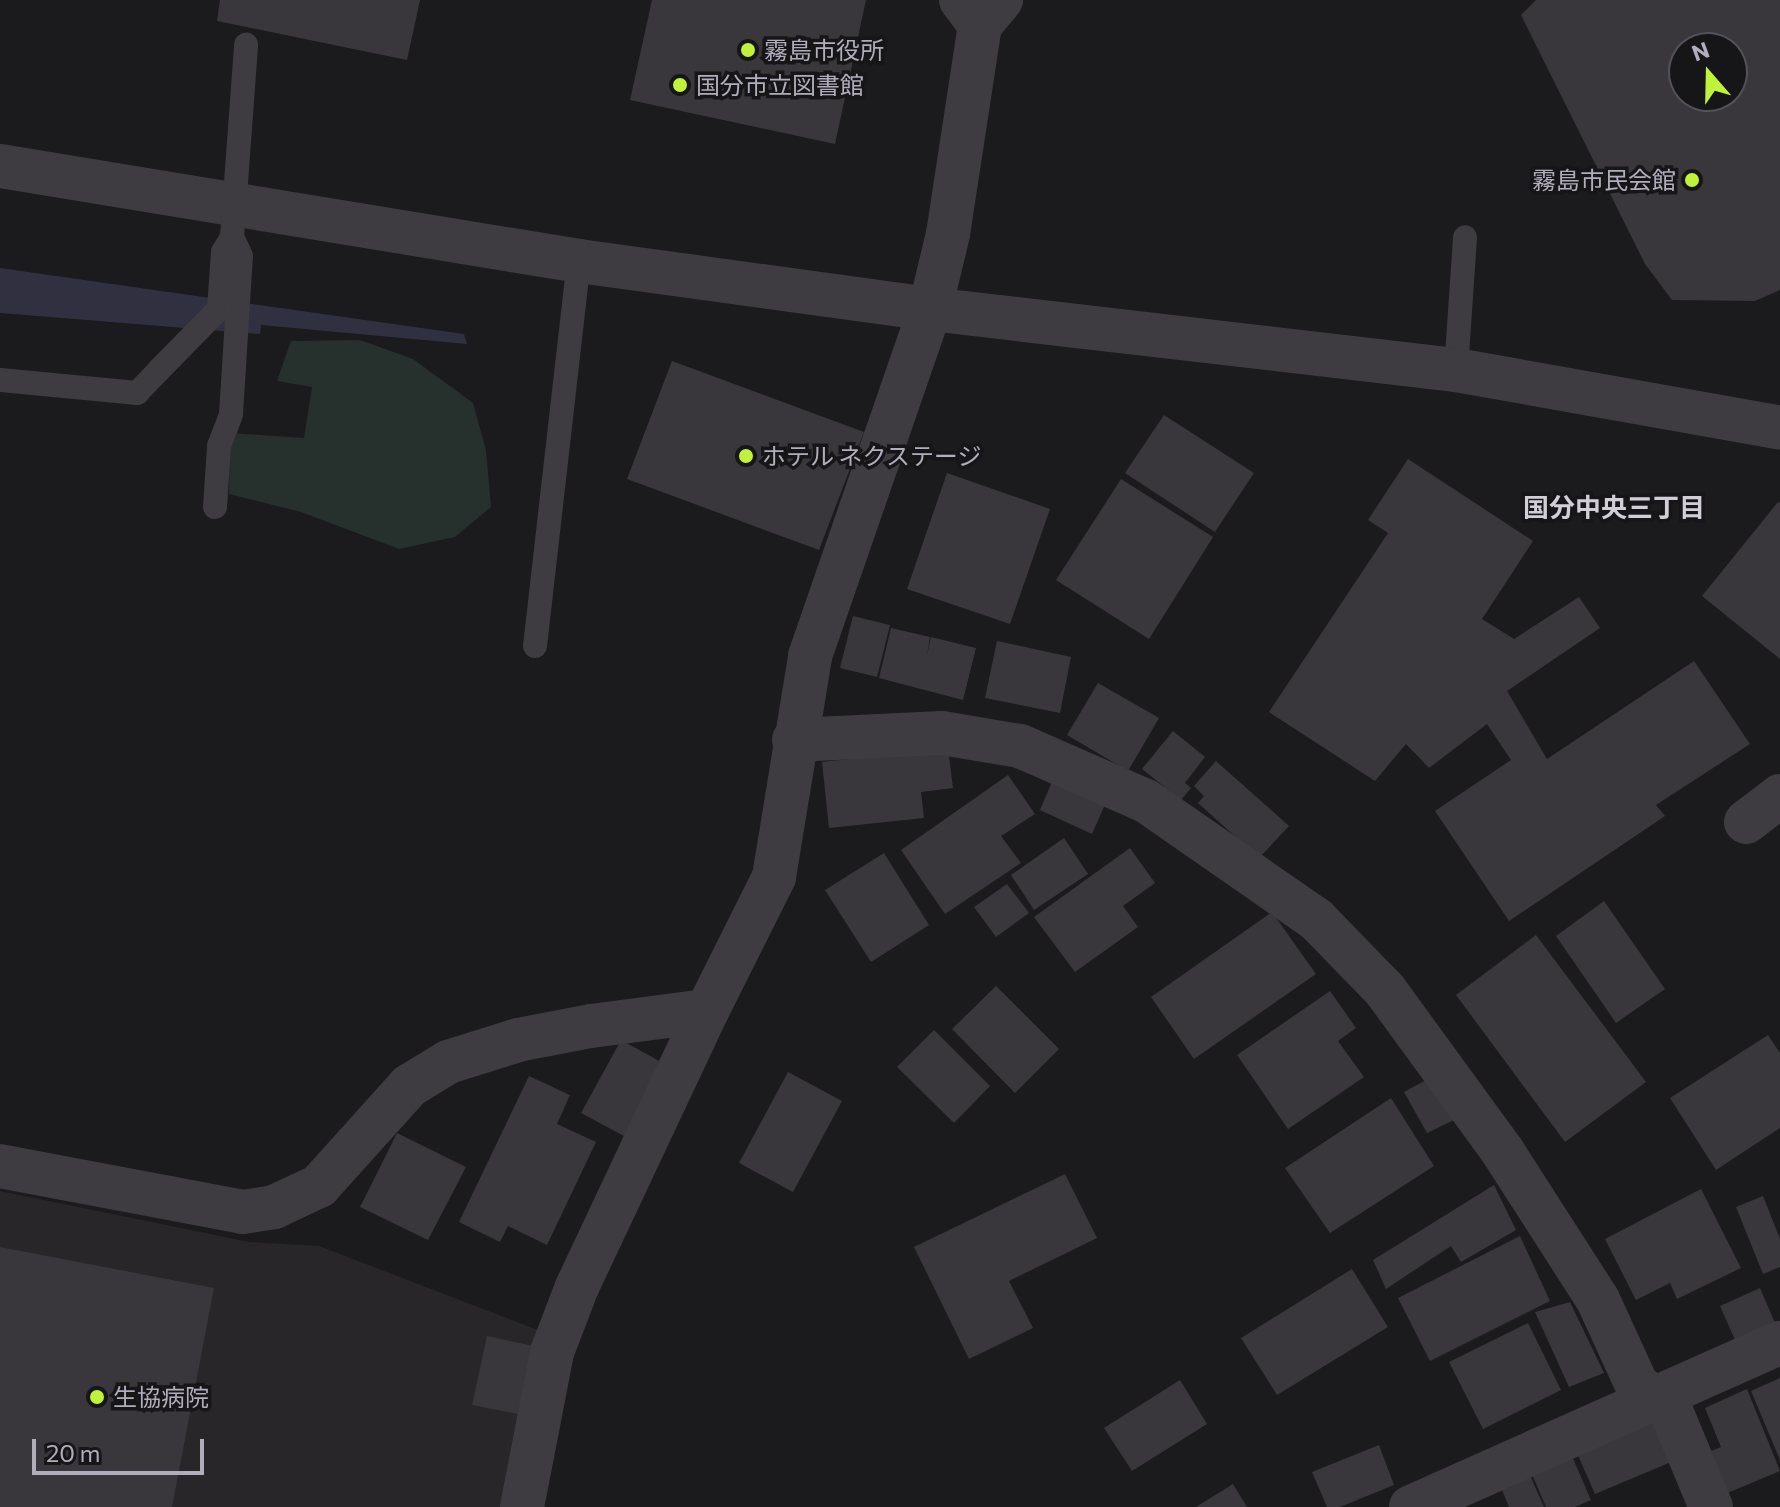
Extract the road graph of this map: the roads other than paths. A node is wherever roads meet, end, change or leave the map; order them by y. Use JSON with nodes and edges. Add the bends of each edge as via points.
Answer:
{"nodes":[{"id":1,"x":980,"y":8,"type":"edge"},
{"id":2,"x":246,"y":45,"type":"dead end"},
{"id":3,"x":0,"y":166,"type":"edge"},
{"id":4,"x":232,"y":237,"type":"junction"},
{"id":5,"x":1465,"y":237,"type":"dead end"},
{"id":6,"x":579,"y":261,"type":"junction"},
{"id":7,"x":930,"y":309,"type":"junction"},
{"id":8,"x":1456,"y":370,"type":"junction"},
{"id":9,"x":0,"y":380,"type":"edge"},
{"id":10,"x":1780,"y":428,"type":"edge"},
{"id":11,"x":215,"y":507,"type":"dead end"},
{"id":12,"x":535,"y":646,"type":"dead end"},
{"id":13,"x":794,"y":740,"type":"junction"},
{"id":14,"x":1780,"y":796,"type":"edge"},
{"id":15,"x":1746,"y":822,"type":"dead end"},
{"id":16,"x":707,"y":1011,"type":"junction"},
{"id":17,"x":0,"y":1166,"type":"edge"},
{"id":18,"x":1780,"y":1343,"type":"edge"},
{"id":19,"x":1658,"y":1398,"type":"junction"},
{"id":20,"x":522,"y":1507,"type":"edge"},
{"id":21,"x":1411,"y":1507,"type":"edge"},
{"id":22,"x":1711,"y":1507,"type":"edge"}],
"edges":[{"from":1,"to":7,"type":"street","via":[[948,234]]},
{"from":2,"to":4,"type":"lane","bridge":true},
{"from":3,"to":6,"type":"street"},
{"from":4,"to":9,"type":"lane","bridge":true,"via":[[223,252],[219,309],[137,393]]},
{"from":4,"to":11,"type":"lane","via":[[241,256],[231,414],[219,446]]},
{"from":5,"to":8,"type":"lane"},
{"from":6,"to":7,"type":"street"},
{"from":6,"to":12,"type":"lane"},
{"from":7,"to":8,"type":"street"},
{"from":7,"to":13,"type":"street","via":[[810,656]]},
{"from":8,"to":10,"type":"street"},
{"from":13,"to":16,"type":"street","via":[[774,877]]},
{"from":13,"to":19,"type":"street","via":[[942,733],[1020,746],[1146,801],[1316,919],[1385,990],[1503,1152],[1598,1300],[1637,1385]]},
{"from":14,"to":15,"type":"street"},
{"from":16,"to":17,"type":"street","via":[[518,1040],[448,1062],[409,1086],[319,1186],[274,1207],[243,1212]]},
{"from":16,"to":20,"type":"street","via":[[577,1287],[552,1352]]},
{"from":18,"to":19,"type":"street"},
{"from":19,"to":21,"type":"street"},
{"from":19,"to":22,"type":"street","via":[[1671,1411]]}]}
